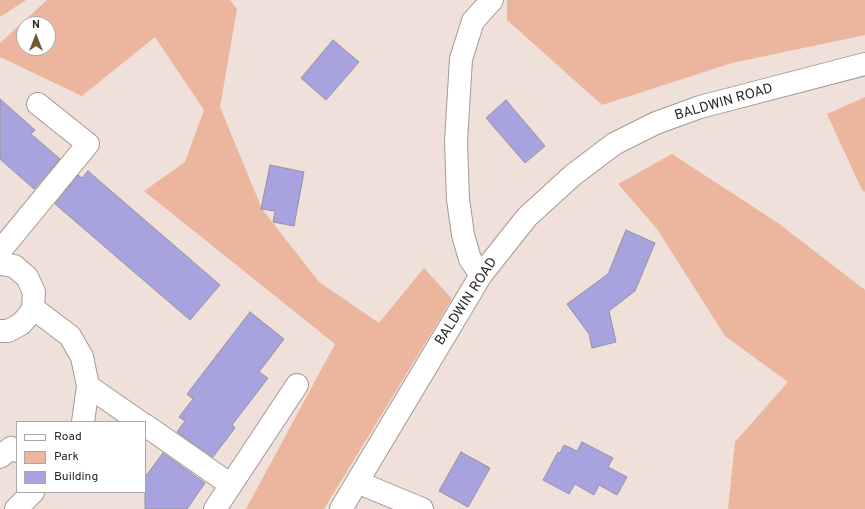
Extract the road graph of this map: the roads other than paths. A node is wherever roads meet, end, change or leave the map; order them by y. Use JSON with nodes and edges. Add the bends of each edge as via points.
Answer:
{"nodes":[{"id":1,"x":492,"y":0,"type":"edge"},
{"id":2,"x":865,"y":64,"type":"edge"},
{"id":3,"x":38,"y":104,"type":"dead end"},
{"id":4,"x":0,"y":251,"type":"edge"},
{"id":5,"x":0,"y":264,"type":"edge"},
{"id":6,"x":481,"y":275,"type":"junction"},
{"id":7,"x":33,"y":308,"type":"junction"},
{"id":8,"x":0,"y":331,"type":"edge"},
{"id":9,"x":297,"y":385,"type":"dead end"},
{"id":10,"x":88,"y":386,"type":"junction"},
{"id":11,"x":83,"y":421,"type":"edge"},
{"id":12,"x":139,"y":421,"type":"edge"},
{"id":13,"x":146,"y":426,"type":"edge"},
{"id":14,"x":16,"y":450,"type":"edge"},
{"id":15,"x":0,"y":457,"type":"edge"},
{"id":16,"x":357,"y":482,"type":"junction"},
{"id":17,"x":231,"y":485,"type":"junction"},
{"id":18,"x":32,"y":493,"type":"edge"},
{"id":19,"x":16,"y":509,"type":"edge"},
{"id":20,"x":215,"y":509,"type":"edge"},
{"id":21,"x":340,"y":509,"type":"edge"},
{"id":22,"x":422,"y":509,"type":"edge"}],
"edges":[{"from":1,"to":6,"type":"street","via":[[473,21],[461,59],[456,141],[458,199],[463,235],[470,259]]},
{"from":2,"to":6,"type":"street","name":"BALDWIN ROAD","via":[[700,107],[656,123],[614,144],[573,175],[527,217]]},
{"from":3,"to":4,"type":"street","via":[[88,144]]},
{"from":5,"to":7,"type":"street","via":[[14,266],[27,277],[34,292]]},
{"from":6,"to":16,"type":"street","name":"BALDWIN ROAD"},
{"from":7,"to":8,"type":"street","via":[[21,324]]},
{"from":7,"to":10,"type":"street","via":[[70,336],[82,357]]},
{"from":9,"to":17,"type":"street"},
{"from":10,"to":11,"type":"street"},
{"from":10,"to":12,"type":"street"},
{"from":13,"to":17,"type":"street"},
{"from":14,"to":15,"type":"street","via":[[12,448]]},
{"from":16,"to":21,"type":"street","name":"BALDWIN ROAD"},
{"from":16,"to":22,"type":"street"},
{"from":17,"to":20,"type":"street"},
{"from":18,"to":19,"type":"street"}]}
